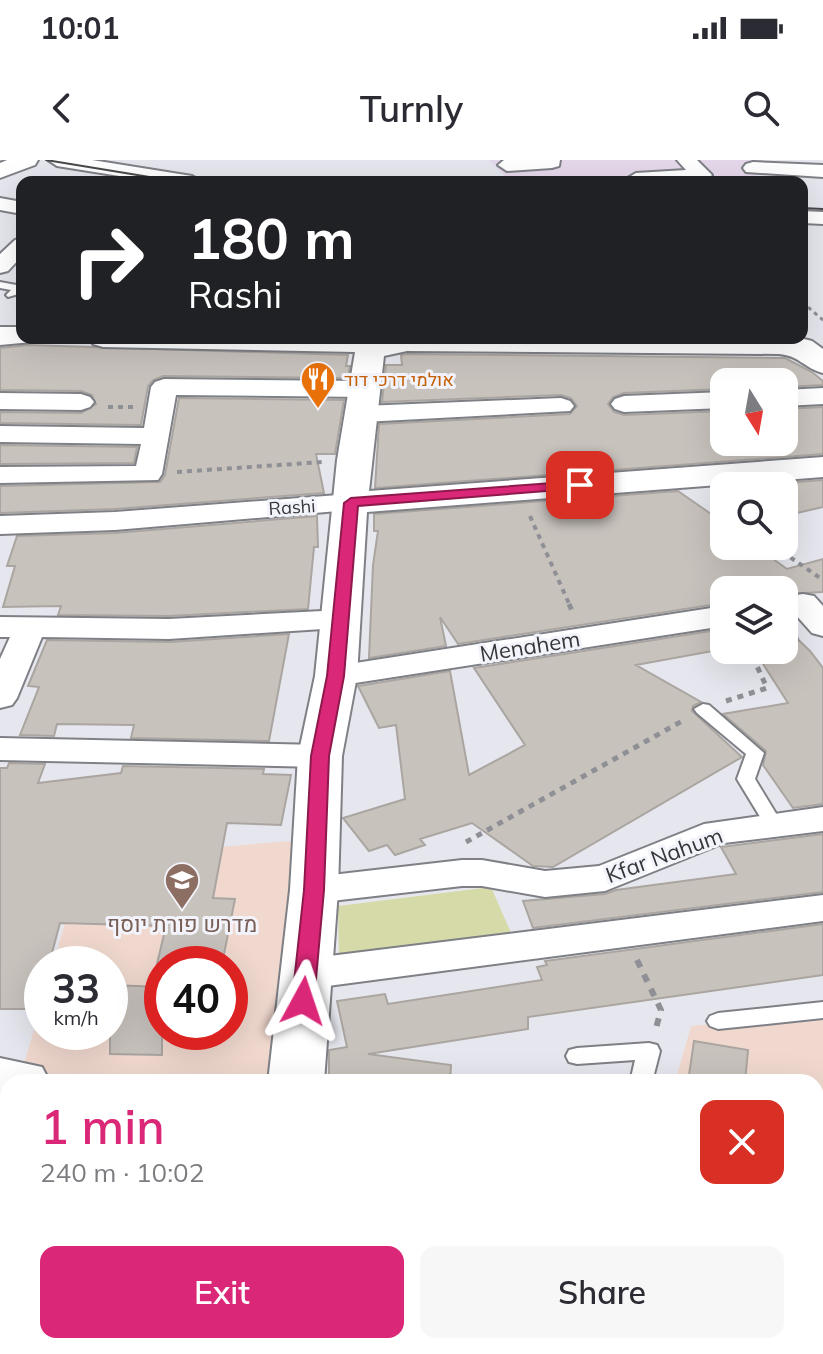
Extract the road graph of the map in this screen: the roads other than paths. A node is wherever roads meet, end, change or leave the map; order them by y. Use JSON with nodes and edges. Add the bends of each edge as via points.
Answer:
{"nodes":[{"id":1,"x":27,"y":160,"type":"edge"},
{"id":2,"x":57,"y":160,"type":"edge"},
{"id":3,"x":686,"y":160,"type":"edge"},
{"id":4,"x":504,"y":162,"type":"edge"},
{"id":5,"x":555,"y":164,"type":"edge"},
{"id":6,"x":758,"y":170,"type":"edge"},
{"id":7,"x":0,"y":171,"type":"edge"},
{"id":8,"x":823,"y":171,"type":"edge"},
{"id":9,"x":155,"y":176,"type":"edge"},
{"id":10,"x":668,"y":176,"type":"edge"},
{"id":11,"x":16,"y":250,"type":"edge"},
{"id":12,"x":0,"y":266,"type":"edge"},
{"id":13,"x":16,"y":292,"type":"edge"},
{"id":14,"x":12,"y":295,"type":"dead end"},
{"id":15,"x":361,"y":344,"type":"edge"},
{"id":16,"x":399,"y":344,"type":"edge"},
{"id":17,"x":642,"y":344,"type":"edge"},
{"id":18,"x":370,"y":351,"type":"junction"},
{"id":19,"x":816,"y":352,"type":"edge"},
{"id":20,"x":823,"y":396,"type":"edge"},
{"id":21,"x":798,"y":397,"type":"edge"},
{"id":22,"x":0,"y":401,"type":"edge"},
{"id":23,"x":710,"y":401,"type":"edge"},
{"id":24,"x":81,"y":402,"type":"road end"},
{"id":25,"x":365,"y":402,"type":"junction"},
{"id":26,"x":624,"y":404,"type":"dead end"},
{"id":27,"x":561,"y":406,"type":"dead end"},
{"id":28,"x":0,"y":434,"type":"edge"},
{"id":29,"x":156,"y":436,"type":"junction"},
{"id":30,"x":823,"y":467,"type":"edge"},
{"id":31,"x":0,"y":475,"type":"edge"},
{"id":32,"x":351,"y":503,"type":"junction"},
{"id":33,"x":0,"y":525,"type":"edge"},
{"id":34,"x":710,"y":618,"type":"edge"},
{"id":35,"x":342,"y":620,"type":"junction"},
{"id":36,"x":15,"y":628,"type":"edge"},
{"id":37,"x":336,"y":676,"type":"junction"},
{"id":38,"x":0,"y":698,"type":"edge"},
{"id":39,"x":703,"y":709,"type":"road end"},
{"id":40,"x":0,"y":749,"type":"edge"},
{"id":41,"x":320,"y":756,"type":"junction"},
{"id":42,"x":823,"y":819,"type":"edge"},
{"id":43,"x":774,"y":825,"type":"junction"},
{"id":44,"x":314,"y":890,"type":"junction"},
{"id":45,"x":823,"y":908,"type":"edge"},
{"id":46,"x":305,"y":974,"type":"junction"},
{"id":47,"x":823,"y":1010,"type":"edge"},
{"id":48,"x":718,"y":1021,"type":"dead end"},
{"id":49,"x":577,"y":1056,"type":"dead end"},
{"id":50,"x":297,"y":1074,"type":"edge"},
{"id":51,"x":643,"y":1074,"type":"edge"}],
"edges":[{"from":1,"to":7,"type":"street"},
{"from":2,"to":9,"type":"street"},
{"from":3,"to":10,"type":"street","via":[[702,175]]},
{"from":4,"to":5,"type":"street"},
{"from":6,"to":8,"type":"street"},
{"from":11,"to":12,"type":"street"},
{"from":13,"to":14,"type":"lane"},
{"from":15,"to":18,"type":"street"},
{"from":16,"to":18,"type":"street"},
{"from":17,"to":19,"type":"street"},
{"from":18,"to":25,"type":"street"},
{"from":20,"to":21,"type":"street"},
{"from":22,"to":24,"type":"street"},
{"from":23,"to":26,"type":"street"},
{"from":25,"to":27,"type":"street"},
{"from":25,"to":29,"type":"street","via":[[164,387]]},
{"from":25,"to":32,"type":"street"},
{"from":28,"to":29,"type":"street"},
{"from":29,"to":31,"type":"street","via":[[148,474]]},
{"from":30,"to":32,"type":"street","name":"Rashi"},
{"from":32,"to":33,"type":"street","name":"Rashi"},
{"from":32,"to":35,"type":"street"},
{"from":34,"to":37,"type":"street","name":"Menahem"},
{"from":35,"to":36,"type":"street","via":[[169,629]]},
{"from":35,"to":37,"type":"street"},
{"from":36,"to":38,"type":"street"},
{"from":37,"to":41,"type":"street"},
{"from":39,"to":43,"type":"lane","via":[[755,753],[746,779]]},
{"from":40,"to":41,"type":"street"},
{"from":41,"to":44,"type":"street"},
{"from":42,"to":43,"type":"street","name":"Kfar Nahum"},
{"from":43,"to":44,"type":"street","name":"Kfar Nahum","via":[[717,832],[605,878],[545,884],[482,873]]},
{"from":44,"to":46,"type":"street"},
{"from":45,"to":46,"type":"street"},
{"from":46,"to":50,"type":"street"},
{"from":47,"to":48,"type":"lane"},
{"from":49,"to":51,"type":"lane","via":[[649,1051]]}]}
